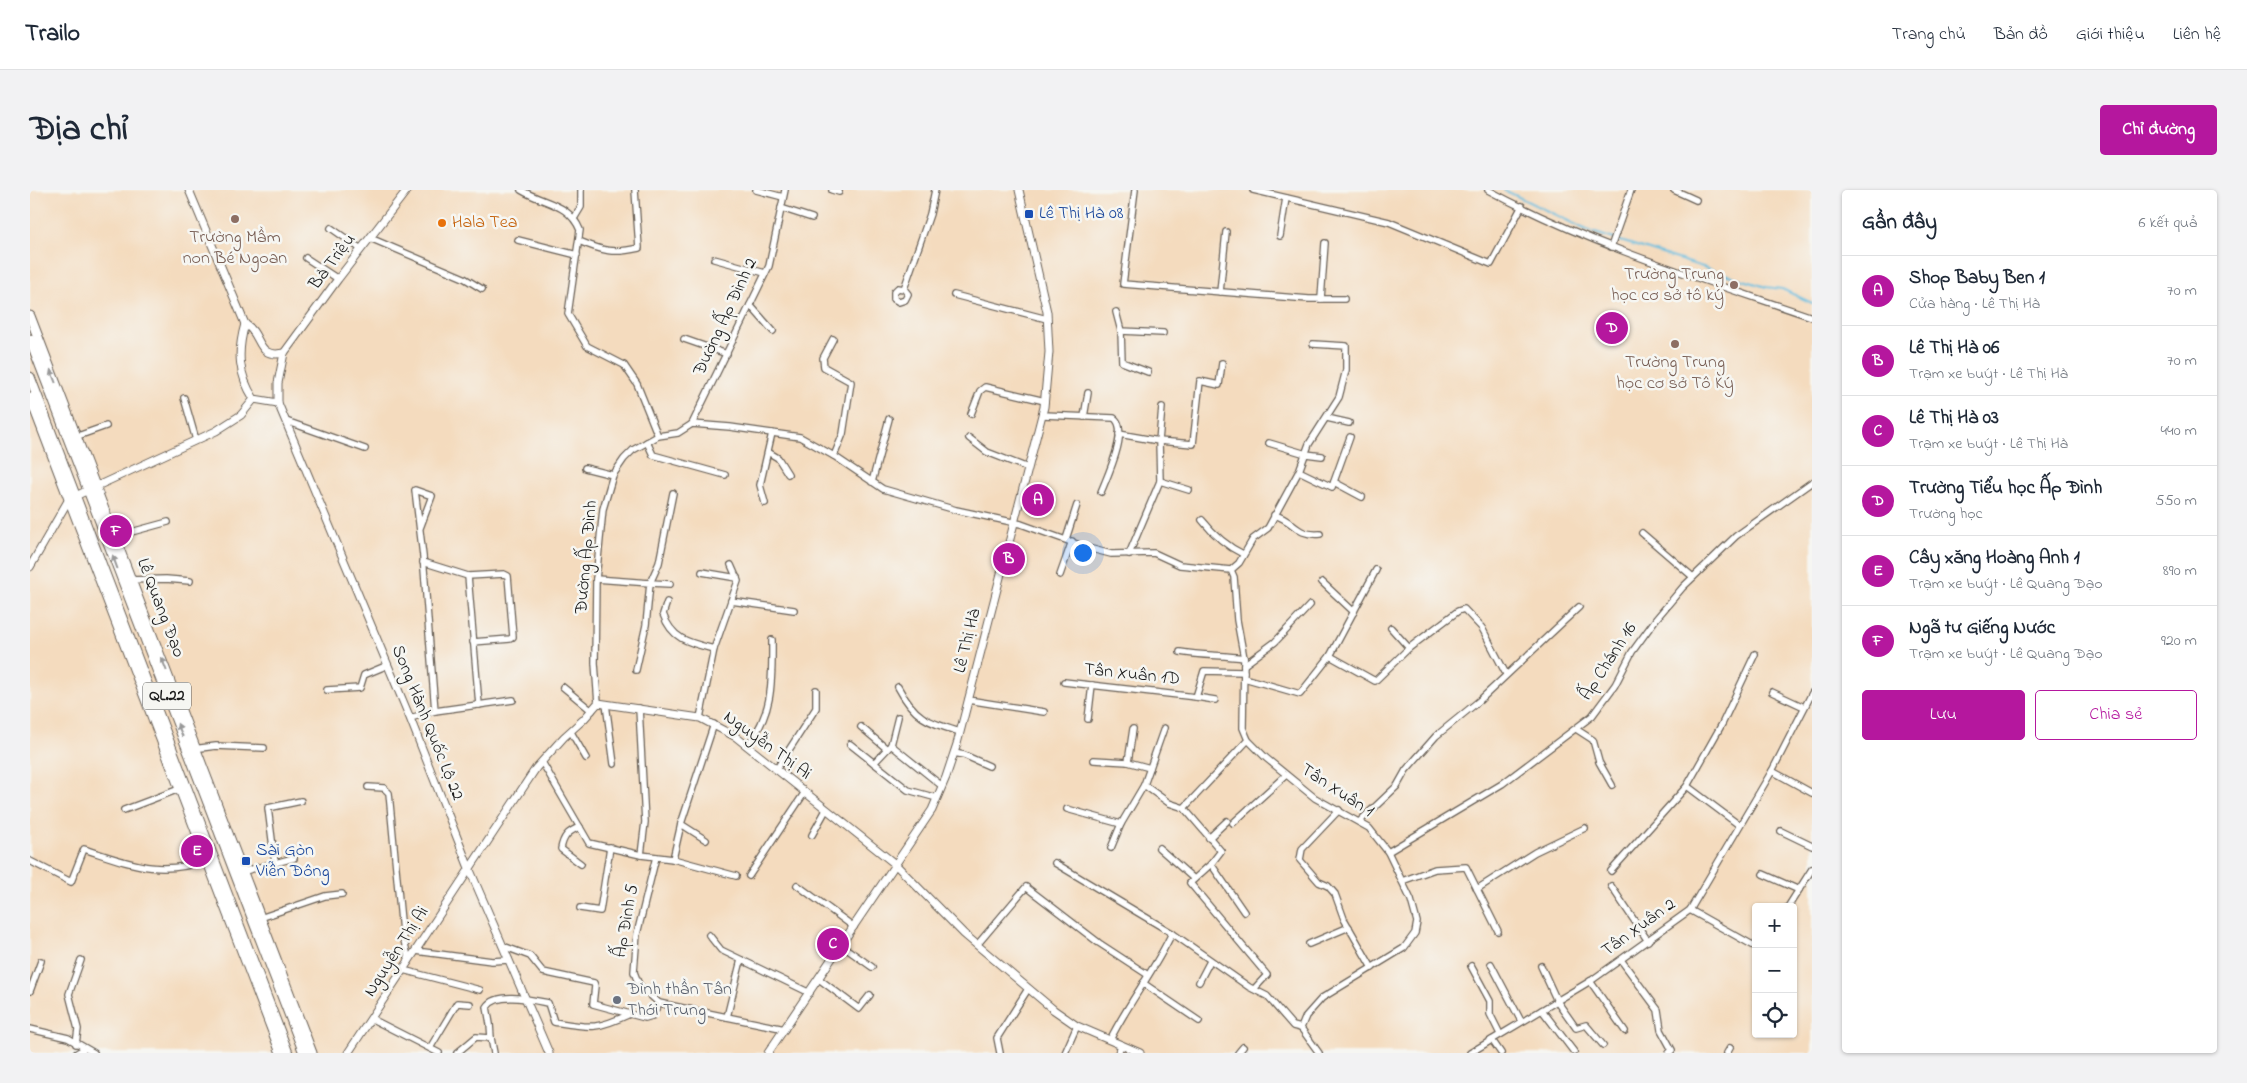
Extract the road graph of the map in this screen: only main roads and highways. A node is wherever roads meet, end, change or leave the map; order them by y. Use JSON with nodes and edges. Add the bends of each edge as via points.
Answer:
{"nodes":[{"id":1,"x":30,"y":316,"type":"edge"},
{"id":2,"x":30,"y":339,"type":"edge"},
{"id":3,"x":30,"y":377,"type":"edge"},
{"id":4,"x":30,"y":397,"type":"edge"},
{"id":5,"x":72,"y":438,"type":"junction"},
{"id":6,"x":72,"y":498,"type":"junction"},
{"id":7,"x":110,"y":538,"type":"junction"},
{"id":8,"x":193,"y":749,"type":"junction"},
{"id":9,"x":210,"y":859,"type":"junction"},
{"id":10,"x":240,"y":873,"type":"junction"},
{"id":11,"x":282,"y":1053,"type":"edge"},
{"id":12,"x":288,"y":1053,"type":"edge"},
{"id":13,"x":304,"y":1053,"type":"edge"},
{"id":14,"x":312,"y":1053,"type":"edge"}],
"edges":[{"from":5,"to":1,"type":"highway","name":"Lê Quang Đạo","number":"QL.22","one_way":true},
{"from":2,"to":5,"type":"highway","name":"Lê Quang Đạo","number":"QL.22"},
{"from":3,"to":6,"type":"highway","number":"QL.22"},
{"from":4,"to":6,"type":"highway","number":"QL.22"},
{"from":5,"to":7,"type":"highway","name":"Lê Quang Đạo","number":"QL.22"},
{"from":6,"to":9,"type":"highway","number":"QL.22"},
{"from":8,"to":7,"type":"highway","name":"Lê Quang Đạo","number":"QL.22","one_way":true,"via":[[131,579]]},
{"from":8,"to":7,"type":"highway","name":"Lê Quang Đạo","number":"QL.22","one_way":true,"via":[[121,580]]},
{"from":8,"to":10,"type":"highway","name":"Lê Quang Đạo","number":"QL.22"},
{"from":9,"to":11,"type":"highway","number":"QL.22"},
{"from":9,"to":12,"type":"highway","number":"QL.22"},
{"from":10,"to":13,"type":"highway","name":"Lê Quang Đạo","number":"QL.22"},
{"from":10,"to":14,"type":"highway","name":"Lê Quang Đạo","number":"QL.22"}]}
